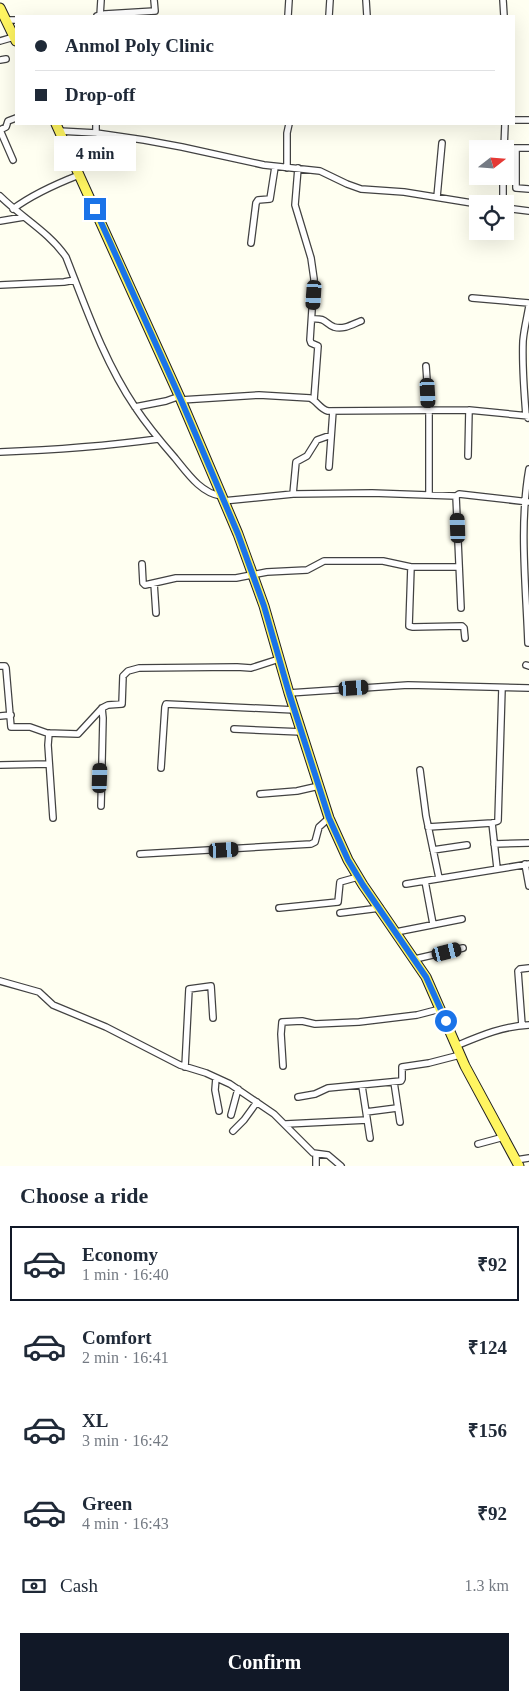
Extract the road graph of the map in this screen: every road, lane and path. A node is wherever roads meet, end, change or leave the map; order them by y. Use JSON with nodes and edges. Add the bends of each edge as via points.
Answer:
{"nodes":[{"id":1,"x":101,"y":0,"type":"edge"},
{"id":2,"x":154,"y":0,"type":"edge"},
{"id":3,"x":289,"y":0,"type":"edge"},
{"id":4,"x":330,"y":0,"type":"edge"},
{"id":5,"x":366,"y":0,"type":"edge"},
{"id":6,"x":503,"y":0,"type":"edge"},
{"id":7,"x":0,"y":8,"type":"edge"},
{"id":8,"x":124,"y":14,"type":"edge"},
{"id":9,"x":156,"y":14,"type":"edge"},
{"id":10,"x":99,"y":15,"type":"edge"},
{"id":11,"x":112,"y":15,"type":"edge"},
{"id":12,"x":288,"y":15,"type":"edge"},
{"id":13,"x":329,"y":15,"type":"edge"},
{"id":14,"x":367,"y":15,"type":"edge"},
{"id":15,"x":504,"y":15,"type":"edge"},
{"id":16,"x":6,"y":20,"type":"junction"},
{"id":17,"x":15,"y":20,"type":"edge"},
{"id":18,"x":15,"y":39,"type":"edge"},
{"id":19,"x":0,"y":41,"type":"edge"},
{"id":20,"x":15,"y":118,"type":"edge"},
{"id":21,"x":515,"y":120,"type":"edge"},
{"id":22,"x":529,"y":120,"type":"edge"},
{"id":23,"x":96,"y":125,"type":"edge"},
{"id":24,"x":289,"y":125,"type":"edge"},
{"id":25,"x":505,"y":125,"type":"edge"},
{"id":26,"x":58,"y":128,"type":"edge"},
{"id":27,"x":96,"y":133,"type":"junction"},
{"id":28,"x":504,"y":140,"type":"edge"},
{"id":29,"x":442,"y":143,"type":"dead end"},
{"id":30,"x":516,"y":148,"type":"joint"},
{"id":31,"x":529,"y":148,"type":"edge"},
{"id":32,"x":13,"y":160,"type":"dead end"},
{"id":33,"x":275,"y":167,"type":"junction"},
{"id":34,"x":287,"y":168,"type":"junction"},
{"id":35,"x":298,"y":168,"type":"junction"},
{"id":36,"x":79,"y":175,"type":"junction"},
{"id":37,"x":529,"y":189,"type":"edge"},
{"id":38,"x":0,"y":196,"type":"edge"},
{"id":39,"x":437,"y":197,"type":"junction"},
{"id":40,"x":469,"y":202,"type":"edge"},
{"id":41,"x":13,"y":209,"type":"junction"},
{"id":42,"x":514,"y":209,"type":"edge"},
{"id":43,"x":529,"y":211,"type":"edge"},
{"id":44,"x":24,"y":217,"type":"junction"},
{"id":45,"x":0,"y":220,"type":"edge"},
{"id":46,"x":251,"y":243,"type":"dead end"},
{"id":47,"x":74,"y":280,"type":"junction"},
{"id":48,"x":0,"y":285,"type":"edge"},
{"id":49,"x":472,"y":298,"type":"dead end"},
{"id":50,"x":529,"y":305,"type":"edge"},
{"id":51,"x":312,"y":319,"type":"junction"},
{"id":52,"x":361,"y":321,"type":"dead end"},
{"id":53,"x":426,"y":366,"type":"dead end"},
{"id":54,"x":526,"y":372,"type":"edge"},
{"id":55,"x":180,"y":398,"type":"junction"},
{"id":56,"x":314,"y":400,"type":"junction"},
{"id":57,"x":135,"y":407,"type":"junction"},
{"id":58,"x":429,"y":410,"type":"junction"},
{"id":59,"x":469,"y":410,"type":"junction"},
{"id":60,"x":333,"y":411,"type":"junction"},
{"id":61,"x":528,"y":417,"type":"edge"},
{"id":62,"x":331,"y":435,"type":"junction"},
{"id":63,"x":158,"y":439,"type":"junction"},
{"id":64,"x":0,"y":452,"type":"edge"},
{"id":65,"x":468,"y":456,"type":"dead end"},
{"id":66,"x":328,"y":467,"type":"dead end"},
{"id":67,"x":529,"y":469,"type":"edge"},
{"id":68,"x":293,"y":494,"type":"junction"},
{"id":69,"x":429,"y":495,"type":"junction"},
{"id":70,"x":456,"y":496,"type":"junction"},
{"id":71,"x":222,"y":499,"type":"junction"},
{"id":72,"x":527,"y":502,"type":"edge"},
{"id":73,"x":142,"y":564,"type":"dead end"},
{"id":74,"x":411,"y":567,"type":"junction"},
{"id":75,"x":459,"y":567,"type":"junction"},
{"id":76,"x":252,"y":575,"type":"junction"},
{"id":77,"x":154,"y":583,"type":"junction"},
{"id":78,"x":461,"y":608,"type":"dead end"},
{"id":79,"x":156,"y":613,"type":"dead end"},
{"id":80,"x":465,"y":638,"type":"dead end"},
{"id":81,"x":528,"y":643,"type":"edge"},
{"id":82,"x":279,"y":659,"type":"junction"},
{"id":83,"x":0,"y":666,"type":"edge"},
{"id":84,"x":502,"y":688,"type":"junction"},
{"id":85,"x":529,"y":688,"type":"edge"},
{"id":86,"x":289,"y":693,"type":"junction"},
{"id":87,"x":102,"y":708,"type":"junction"},
{"id":88,"x":295,"y":710,"type":"junction"},
{"id":89,"x":11,"y":715,"type":"junction"},
{"id":90,"x":0,"y":716,"type":"edge"},
{"id":91,"x":234,"y":729,"type":"dead end"},
{"id":92,"x":302,"y":732,"type":"junction"},
{"id":93,"x":49,"y":733,"type":"junction"},
{"id":94,"x":49,"y":764,"type":"junction"},
{"id":95,"x":0,"y":765,"type":"edge"},
{"id":96,"x":161,"y":768,"type":"dead end"},
{"id":97,"x":420,"y":770,"type":"dead end"},
{"id":98,"x":319,"y":786,"type":"junction"},
{"id":99,"x":260,"y":794,"type":"dead end"},
{"id":100,"x":100,"y":806,"type":"dead end"},
{"id":101,"x":53,"y":818,"type":"dead end"},
{"id":102,"x":329,"y":818,"type":"junction"},
{"id":103,"x":492,"y":823,"type":"junction"},
{"id":104,"x":428,"y":827,"type":"junction"},
{"id":105,"x":529,"y":843,"type":"edge"},
{"id":106,"x":494,"y":844,"type":"junction"},
{"id":107,"x":466,"y":845,"type":"dead end"},
{"id":108,"x":433,"y":850,"type":"junction"},
{"id":109,"x":140,"y":854,"type":"dead end"},
{"id":110,"x":527,"y":864,"type":"edge"},
{"id":111,"x":497,"y":868,"type":"junction"},
{"id":112,"x":358,"y":877,"type":"junction"},
{"id":113,"x":439,"y":878,"type":"junction"},
{"id":114,"x":425,"y":881,"type":"junction"},
{"id":115,"x":406,"y":884,"type":"dead end"},
{"id":116,"x":529,"y":886,"type":"edge"},
{"id":117,"x":279,"y":908,"type":"dead end"},
{"id":118,"x":380,"y":908,"type":"junction"},
{"id":119,"x":340,"y":913,"type":"dead end"},
{"id":120,"x":462,"y":919,"type":"dead end"},
{"id":121,"x":433,"y":924,"type":"junction"},
{"id":122,"x":396,"y":932,"type":"junction"},
{"id":123,"x":463,"y":948,"type":"dead end"},
{"id":124,"x":415,"y":959,"type":"junction"},
{"id":125,"x":529,"y":968,"type":"edge"},
{"id":126,"x":0,"y":981,"type":"edge"},
{"id":127,"x":440,"y":1008,"type":"junction"},
{"id":128,"x":213,"y":1018,"type":"dead end"},
{"id":129,"x":526,"y":1025,"type":"edge"},
{"id":130,"x":458,"y":1050,"type":"junction"},
{"id":131,"x":284,"y":1066,"type":"dead end"},
{"id":132,"x":185,"y":1067,"type":"junction"},
{"id":133,"x":216,"y":1078,"type":"junction"},
{"id":134,"x":394,"y":1082,"type":"junction"},
{"id":135,"x":362,"y":1086,"type":"junction"},
{"id":136,"x":238,"y":1089,"type":"junction"},
{"id":137,"x":298,"y":1097,"type":"dead end"},
{"id":138,"x":257,"y":1102,"type":"junction"},
{"id":139,"x":398,"y":1108,"type":"junction"},
{"id":140,"x":219,"y":1111,"type":"dead end"},
{"id":141,"x":366,"y":1112,"type":"junction"},
{"id":142,"x":231,"y":1115,"type":"dead end"},
{"id":143,"x":367,"y":1120,"type":"junction"},
{"id":144,"x":400,"y":1122,"type":"dead end"},
{"id":145,"x":286,"y":1124,"type":"junction"},
{"id":146,"x":233,"y":1131,"type":"dead end"},
{"id":147,"x":504,"y":1137,"type":"junction"},
{"id":148,"x":370,"y":1138,"type":"dead end"},
{"id":149,"x":478,"y":1144,"type":"dead end"},
{"id":150,"x":316,"y":1154,"type":"junction"},
{"id":151,"x":529,"y":1158,"type":"edge"},
{"id":152,"x":518,"y":1163,"type":"edge"},
{"id":153,"x":316,"y":1166,"type":"edge"},
{"id":154,"x":341,"y":1166,"type":"edge"}],
"edges":[{"from":1,"to":10,"type":"street"},
{"from":2,"to":9,"type":"street"},
{"from":3,"to":12,"type":"street"},
{"from":4,"to":13,"type":"street"},
{"from":5,"to":14,"type":"street"},
{"from":6,"to":15,"type":"street"},
{"from":7,"to":16,"type":"main road"},
{"from":8,"to":9,"type":"street"},
{"from":8,"to":11,"type":"street"},
{"from":16,"to":17,"type":"street"},
{"from":16,"to":18,"type":"main road"},
{"from":18,"to":19,"type":"street"},
{"from":20,"to":32,"type":"street","via":[[0,130]]},
{"from":21,"to":22,"type":"street"},
{"from":23,"to":27,"type":"street"},
{"from":24,"to":34,"type":"street"},
{"from":25,"to":28,"type":"street"},
{"from":26,"to":27,"type":"street"},
{"from":26,"to":36,"type":"main road"},
{"from":27,"to":33,"type":"street"},
{"from":29,"to":39,"type":"street"},
{"from":30,"to":31,"type":"street"},
{"from":30,"to":37,"type":"street","via":[[515,185],[518,189]]},
{"from":33,"to":34,"type":"street"},
{"from":33,"to":46,"type":"street","via":[[270,199],[256,203]]},
{"from":34,"to":35,"type":"street"},
{"from":35,"to":39,"type":"street","via":[[320,171],[361,189]]},
{"from":35,"to":51,"type":"street","via":[[295,201],[313,266]]},
{"from":36,"to":41,"type":"street","via":[[58,183]]},
{"from":36,"to":55,"type":"main road"},
{"from":38,"to":41,"type":"street"},
{"from":39,"to":40,"type":"street"},
{"from":41,"to":44,"type":"street"},
{"from":42,"to":43,"type":"street"},
{"from":44,"to":45,"type":"street"},
{"from":44,"to":47,"type":"street","via":[[60,249]]},
{"from":47,"to":48,"type":"street"},
{"from":47,"to":57,"type":"street","via":[[93,328]]},
{"from":49,"to":50,"type":"street"},
{"from":50,"to":54,"type":"street","via":[[523,341]]},
{"from":51,"to":52,"type":"street","via":[[323,319],[344,328]]},
{"from":51,"to":56,"type":"street","via":[[310,340],[318,346]]},
{"from":53,"to":58,"type":"street"},
{"from":54,"to":61,"type":"street"},
{"from":55,"to":56,"type":"street","via":[[259,394]]},
{"from":55,"to":57,"type":"street"},
{"from":55,"to":71,"type":"main road"},
{"from":56,"to":60,"type":"street","via":[[322,409]]},
{"from":57,"to":63,"type":"street"},
{"from":58,"to":59,"type":"street"},
{"from":58,"to":60,"type":"street"},
{"from":58,"to":69,"type":"street"},
{"from":59,"to":61,"type":"street"},
{"from":59,"to":65,"type":"street"},
{"from":60,"to":62,"type":"street"},
{"from":62,"to":66,"type":"street"},
{"from":62,"to":68,"type":"street","via":[[317,440],[309,454],[296,462]]},
{"from":63,"to":64,"type":"street","via":[[57,450]]},
{"from":63,"to":71,"type":"street","via":[[203,489]]},
{"from":67,"to":72,"type":"street"},
{"from":68,"to":69,"type":"street"},
{"from":68,"to":71,"type":"street"},
{"from":69,"to":70,"type":"street"},
{"from":70,"to":72,"type":"street"},
{"from":70,"to":75,"type":"street"},
{"from":71,"to":76,"type":"main road"},
{"from":72,"to":81,"type":"street","via":[[524,550]]},
{"from":73,"to":77,"type":"street","via":[[144,584]]},
{"from":74,"to":75,"type":"street"},
{"from":74,"to":76,"type":"street","via":[[383,561],[324,561],[307,570]]},
{"from":74,"to":80,"type":"street","via":[[409,626],[462,626]]},
{"from":75,"to":78,"type":"street"},
{"from":76,"to":77,"type":"street","via":[[176,578]]},
{"from":76,"to":82,"type":"main road"},
{"from":77,"to":79,"type":"street"},
{"from":82,"to":86,"type":"main road"},
{"from":82,"to":87,"type":"street","via":[[251,668],[139,668],[128,671],[123,676],[122,704]]},
{"from":83,"to":89,"type":"street","via":[[6,668]]},
{"from":84,"to":85,"type":"street"},
{"from":84,"to":86,"type":"street","via":[[408,685]]},
{"from":84,"to":103,"type":"street","via":[[500,818]]},
{"from":86,"to":88,"type":"main road"},
{"from":87,"to":93,"type":"street","via":[[78,734]]},
{"from":87,"to":100,"type":"street"},
{"from":88,"to":92,"type":"main road"},
{"from":88,"to":96,"type":"street","via":[[166,704]]},
{"from":89,"to":90,"type":"street"},
{"from":89,"to":93,"type":"street","via":[[12,728],[30,727]]},
{"from":91,"to":92,"type":"street"},
{"from":92,"to":98,"type":"main road"},
{"from":93,"to":94,"type":"street"},
{"from":94,"to":95,"type":"street"},
{"from":94,"to":101,"type":"street"},
{"from":97,"to":104,"type":"street"},
{"from":98,"to":99,"type":"street"},
{"from":98,"to":102,"type":"main road"},
{"from":102,"to":109,"type":"street","via":[[311,844]]},
{"from":102,"to":112,"type":"main road"},
{"from":103,"to":104,"type":"street"},
{"from":103,"to":106,"type":"street"},
{"from":104,"to":108,"type":"street"},
{"from":105,"to":106,"type":"street"},
{"from":106,"to":111,"type":"street"},
{"from":107,"to":108,"type":"street"},
{"from":108,"to":113,"type":"street"},
{"from":110,"to":111,"type":"street"},
{"from":110,"to":116,"type":"street"},
{"from":111,"to":113,"type":"street"},
{"from":112,"to":117,"type":"street","via":[[340,882],[338,902]]},
{"from":112,"to":118,"type":"main road"},
{"from":113,"to":114,"type":"street"},
{"from":114,"to":115,"type":"street"},
{"from":114,"to":121,"type":"street"},
{"from":118,"to":119,"type":"street"},
{"from":118,"to":122,"type":"main road"},
{"from":120,"to":121,"type":"street"},
{"from":121,"to":122,"type":"street"},
{"from":122,"to":124,"type":"main road"},
{"from":123,"to":124,"type":"street"},
{"from":124,"to":127,"type":"main road"},
{"from":125,"to":129,"type":"street","via":[[518,972]]},
{"from":126,"to":132,"type":"street","via":[[39,992],[53,1006],[106,1027]]},
{"from":127,"to":130,"type":"main road"},
{"from":127,"to":131,"type":"street","via":[[417,1015],[359,1022],[282,1022]]},
{"from":128,"to":132,"type":"street","via":[[211,986],[189,989]]},
{"from":129,"to":130,"type":"street","via":[[494,1031]]},
{"from":130,"to":134,"type":"street","via":[[429,1063],[402,1068],[402,1080]]},
{"from":130,"to":147,"type":"main road"},
{"from":132,"to":133,"type":"street"},
{"from":133,"to":136,"type":"street"},
{"from":133,"to":140,"type":"street"},
{"from":134,"to":135,"type":"street"},
{"from":134,"to":139,"type":"street"},
{"from":135,"to":137,"type":"street","via":[[328,1088]]},
{"from":135,"to":141,"type":"street"},
{"from":136,"to":138,"type":"street"},
{"from":136,"to":142,"type":"street"},
{"from":138,"to":145,"type":"street"},
{"from":138,"to":146,"type":"street"},
{"from":139,"to":141,"type":"street"},
{"from":139,"to":144,"type":"street"},
{"from":141,"to":143,"type":"street"},
{"from":143,"to":145,"type":"street"},
{"from":143,"to":148,"type":"street"},
{"from":145,"to":150,"type":"street"},
{"from":147,"to":149,"type":"street"},
{"from":147,"to":152,"type":"main road"},
{"from":150,"to":153,"type":"street"},
{"from":150,"to":154,"type":"street","via":[[328,1155]]},
{"from":151,"to":152,"type":"street"}]}
